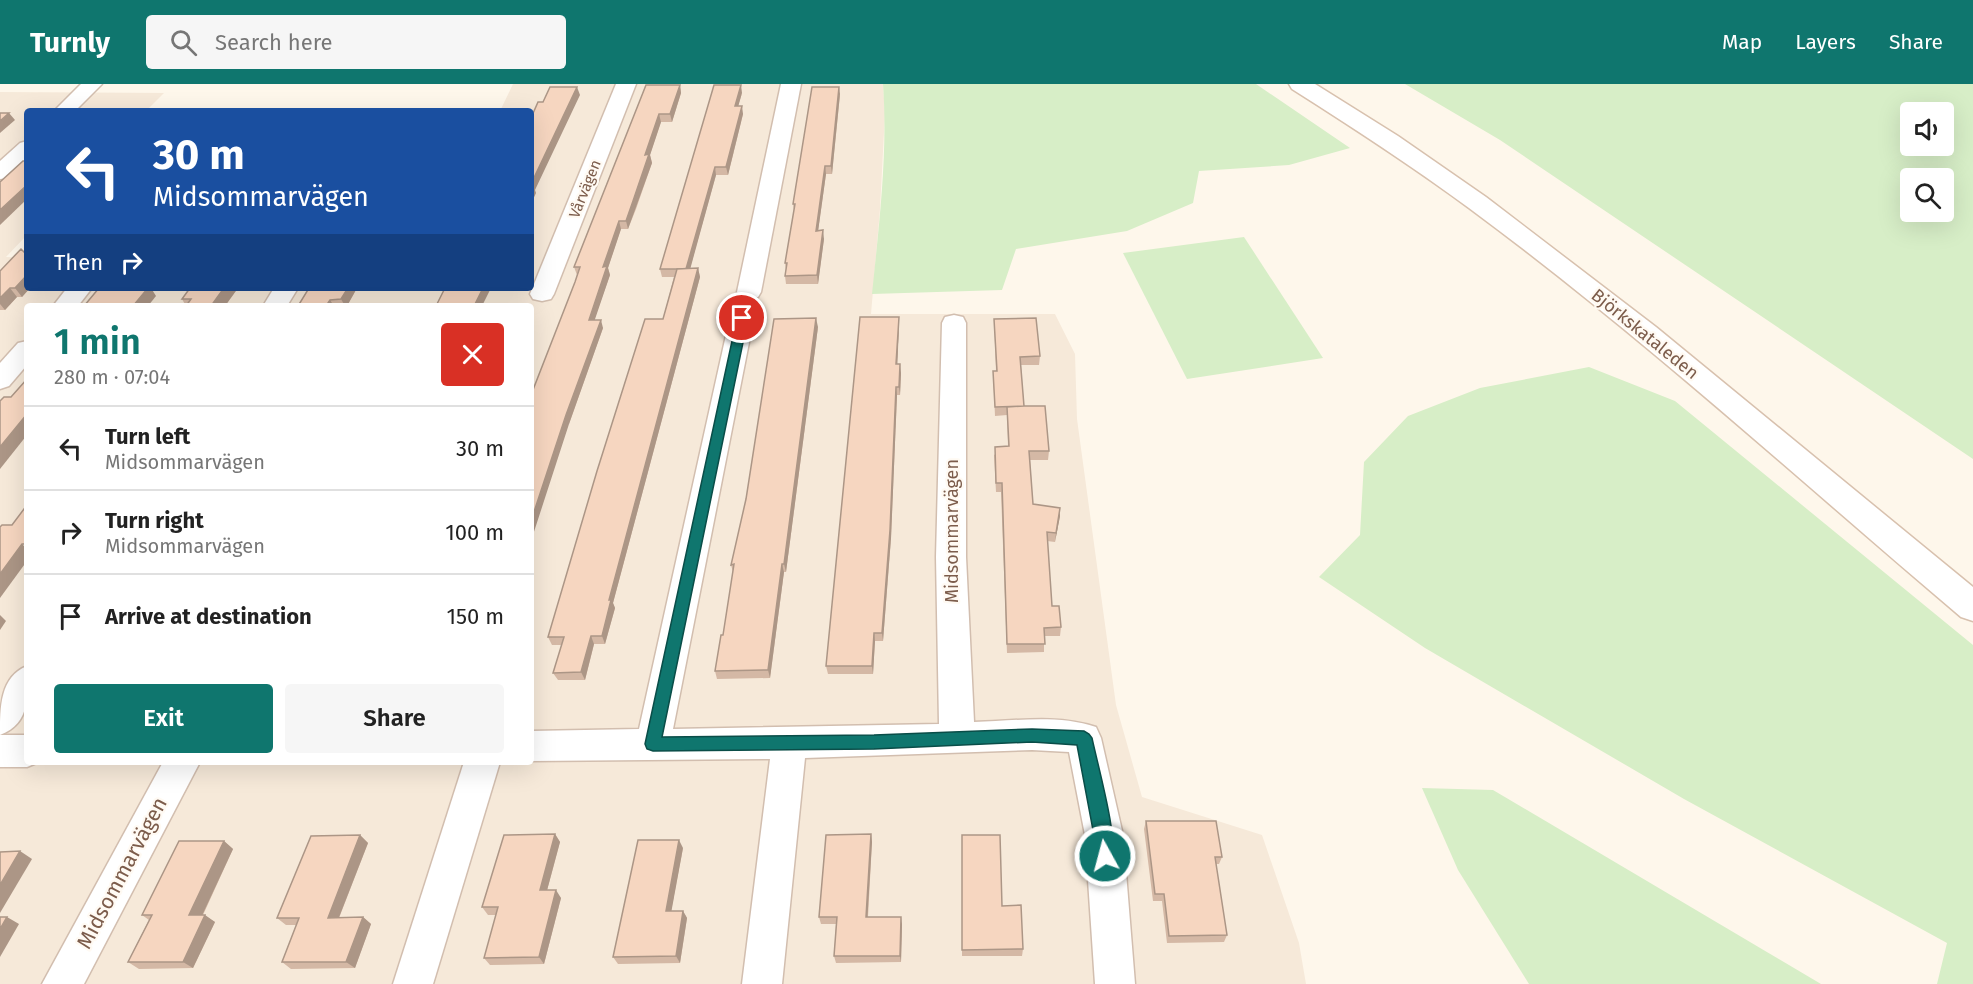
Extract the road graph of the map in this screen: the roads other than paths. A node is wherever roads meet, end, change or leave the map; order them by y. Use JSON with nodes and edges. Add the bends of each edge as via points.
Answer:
{"nodes":[{"id":1,"x":92,"y":84,"type":"edge"},
{"id":2,"x":626,"y":84,"type":"edge"},
{"id":3,"x":791,"y":84,"type":"edge"},
{"id":4,"x":1300,"y":84,"type":"edge"},
{"id":5,"x":67,"y":108,"type":"edge"},
{"id":6,"x":24,"y":150,"type":"edge"},
{"id":7,"x":0,"y":172,"type":"edge"},
{"id":8,"x":78,"y":291,"type":"edge"},
{"id":9,"x":542,"y":294,"type":"dead end"},
{"id":10,"x":68,"y":303,"type":"edge"},
{"id":11,"x":954,"y":323,"type":"dead end"},
{"id":12,"x":24,"y":352,"type":"edge"},
{"id":13,"x":0,"y":380,"type":"edge"},
{"id":14,"x":1973,"y":607,"type":"edge"},
{"id":15,"x":24,"y":684,"type":"edge"},
{"id":16,"x":0,"y":720,"type":"edge"},
{"id":17,"x":957,"y":738,"type":"junction"},
{"id":18,"x":789,"y":743,"type":"junction"},
{"id":19,"x":653,"y":744,"type":"junction"},
{"id":20,"x":534,"y":746,"type":"edge"},
{"id":21,"x":0,"y":751,"type":"edge"},
{"id":22,"x":24,"y":751,"type":"edge"},
{"id":23,"x":180,"y":765,"type":"edge"},
{"id":24,"x":481,"y":765,"type":"edge"},
{"id":25,"x":62,"y":984,"type":"edge"},
{"id":26,"x":412,"y":984,"type":"edge"},
{"id":27,"x":762,"y":984,"type":"edge"},
{"id":28,"x":1115,"y":984,"type":"edge"}],
"edges":[{"from":1,"to":5,"type":"street"},
{"from":2,"to":9,"type":"street","name":"Vårvägen"},
{"from":3,"to":19,"type":"street"},
{"from":4,"to":14,"type":"main road","name":"Björkskataleden","via":[[1494,215],[1626,317]]},
{"from":6,"to":7,"type":"street"},
{"from":8,"to":10,"type":"street"},
{"from":11,"to":17,"type":"street","name":"Midsommarvägen","via":[[951,557]]},
{"from":12,"to":13,"type":"street"},
{"from":15,"to":16,"type":"street"},
{"from":17,"to":18,"type":"street"},
{"from":17,"to":28,"type":"street","via":[[1084,738],[1104,835]]},
{"from":18,"to":19,"type":"street"},
{"from":18,"to":27,"type":"street"},
{"from":19,"to":20,"type":"street"},
{"from":21,"to":22,"type":"street"},
{"from":23,"to":25,"type":"street","name":"Midsommarvägen"},
{"from":24,"to":26,"type":"street"}]}
